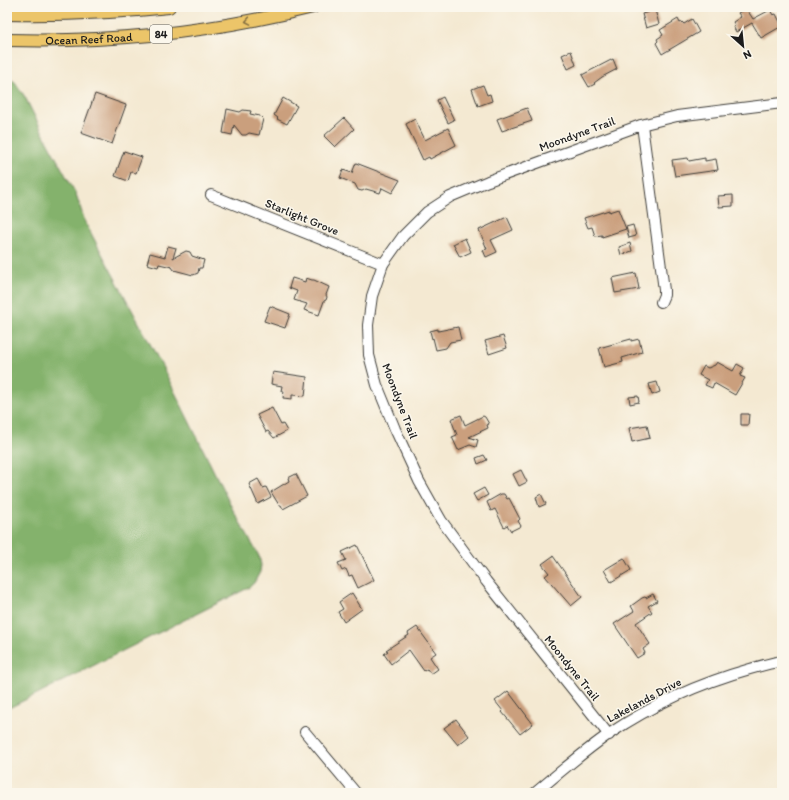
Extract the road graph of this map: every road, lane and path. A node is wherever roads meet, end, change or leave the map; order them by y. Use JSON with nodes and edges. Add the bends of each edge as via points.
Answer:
{"nodes":[{"id":1,"x":169,"y":7,"type":"edge"},
{"id":2,"x":313,"y":7,"type":"edge"},
{"id":3,"x":7,"y":14,"type":"edge"},
{"id":4,"x":7,"y":40,"type":"edge"},
{"id":5,"x":782,"y":103,"type":"edge"},
{"id":6,"x":642,"y":125,"type":"junction"},
{"id":7,"x":211,"y":195,"type":"dead end"},
{"id":8,"x":383,"y":264,"type":"junction"},
{"id":9,"x":661,"y":302,"type":"dead end"},
{"id":10,"x":782,"y":661,"type":"edge"},
{"id":11,"x":305,"y":732,"type":"dead end"},
{"id":12,"x":609,"y":734,"type":"junction"},
{"id":13,"x":356,"y":793,"type":"edge"},
{"id":14,"x":535,"y":793,"type":"edge"}],
"edges":[{"from":1,"to":3,"type":"main road","name":"Ocean Reef Road","number":"84","via":[[83,14]]},
{"from":2,"to":4,"type":"main road","name":"Ocean Reef Road","number":"84","one_way":true,"via":[[227,25],[108,40]]},
{"from":5,"to":6,"type":"street","name":"Moondyne Trail","via":[[677,116]]},
{"from":6,"to":8,"type":"street","name":"Moondyne Trail","via":[[524,167],[450,197],[427,212],[412,226]]},
{"from":6,"to":9,"type":"street","via":[[664,290]]},
{"from":7,"to":8,"type":"street","name":"Starlight Grove"},
{"from":8,"to":12,"type":"street","name":"Moondyne Trail","via":[[372,296],[368,325],[369,355],[377,385],[419,481],[441,520],[486,581]]},
{"from":10,"to":12,"type":"street","name":"Lakelands Drive","via":[[729,675],[683,693]]},
{"from":11,"to":13,"type":"street"},
{"from":12,"to":14,"type":"street","name":"Lakelands Drive"}]}
